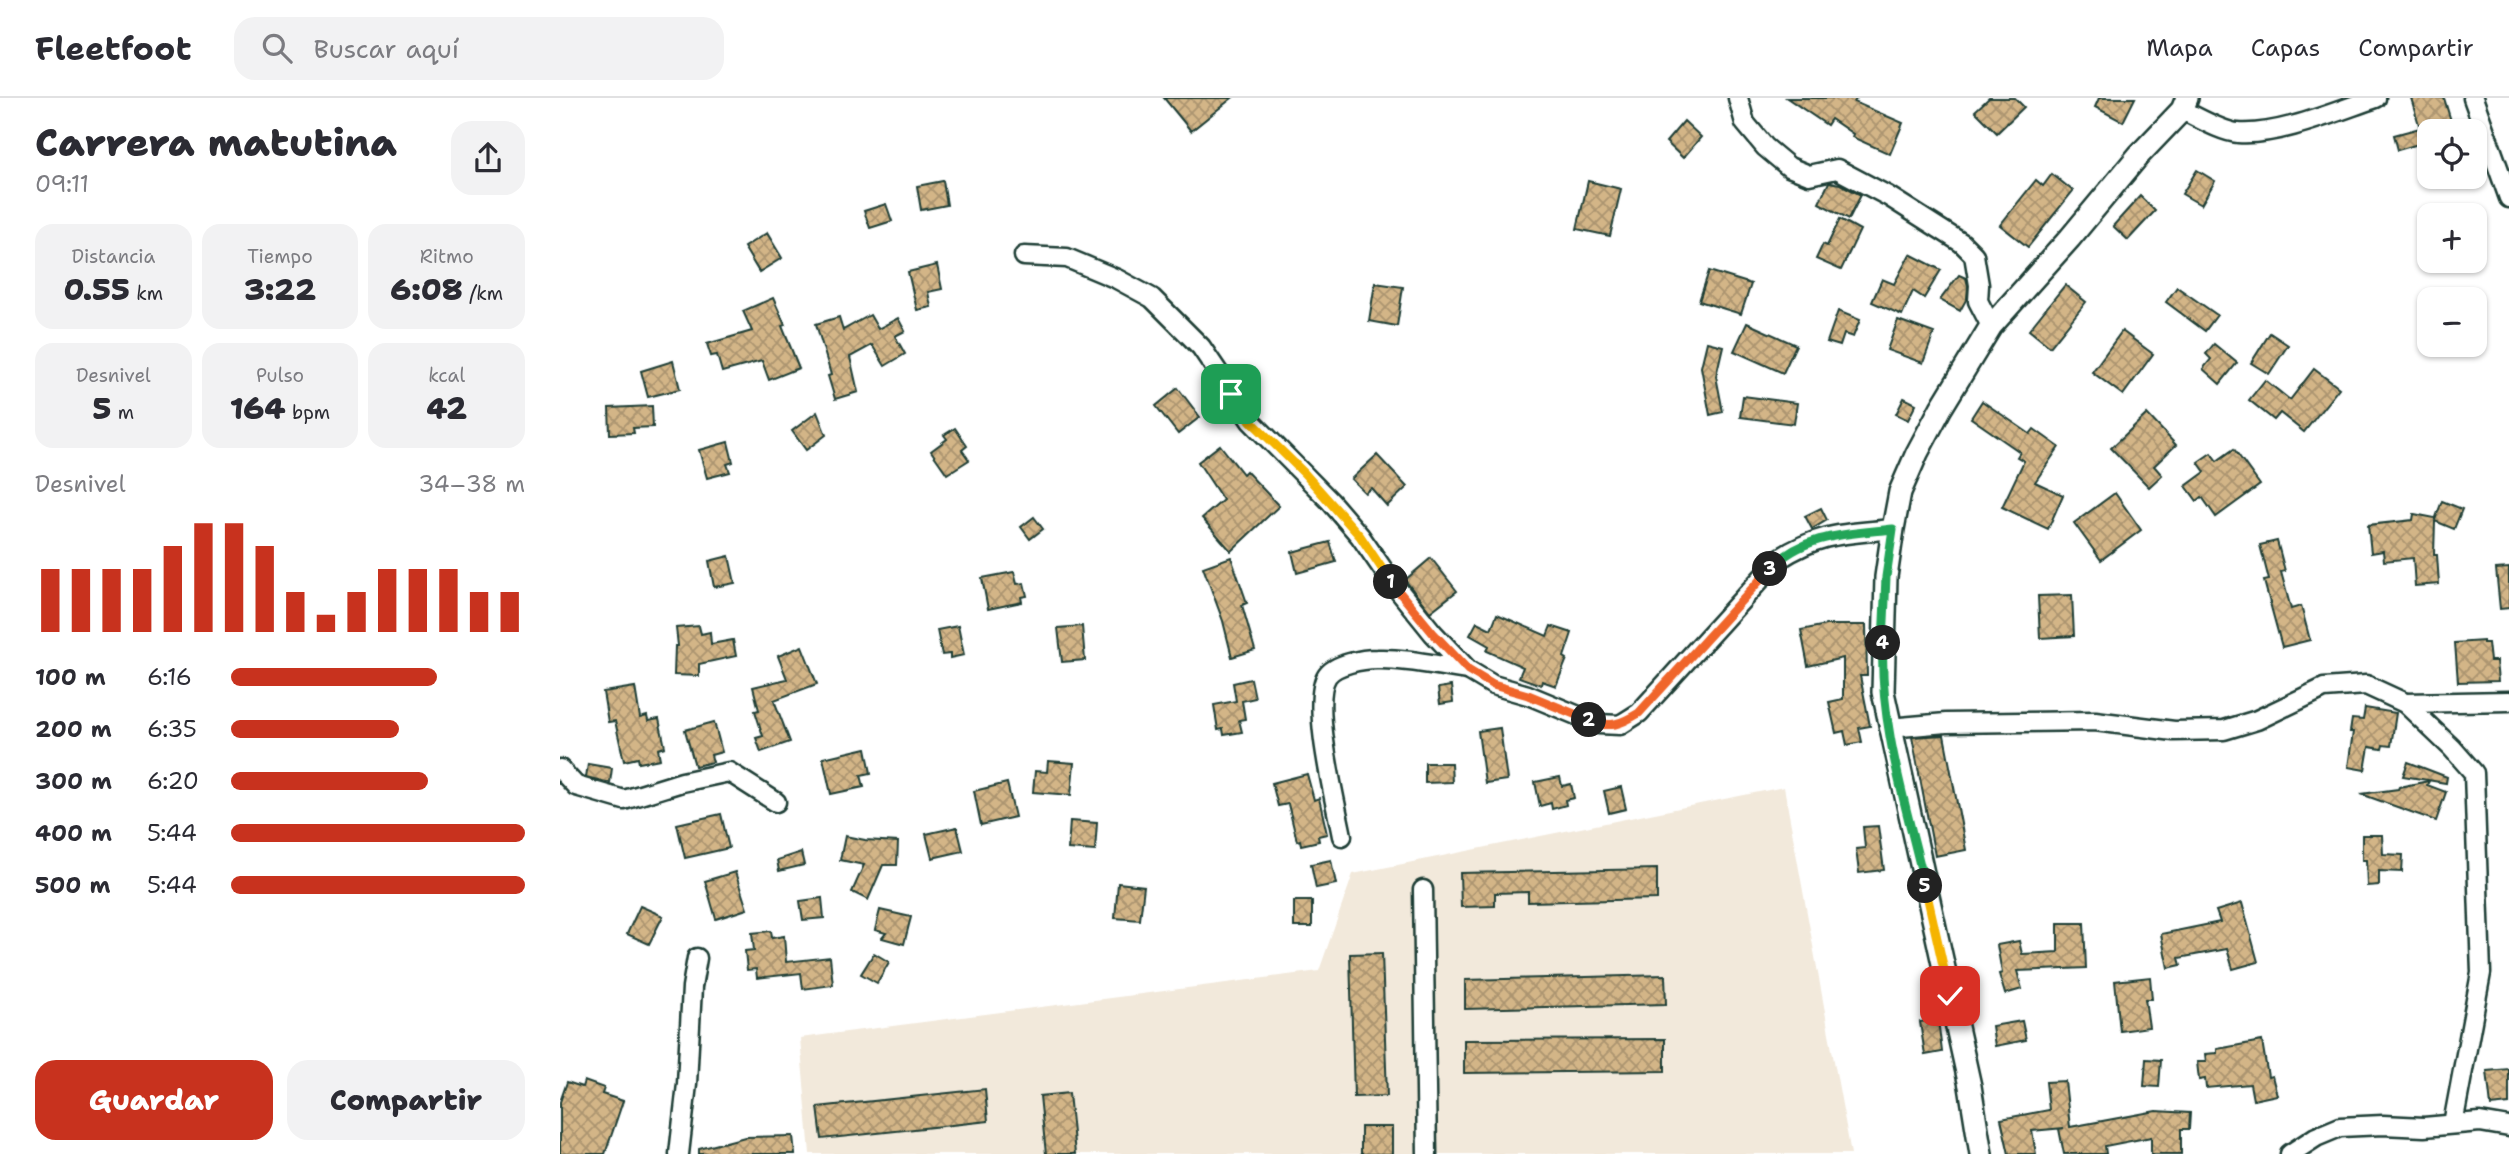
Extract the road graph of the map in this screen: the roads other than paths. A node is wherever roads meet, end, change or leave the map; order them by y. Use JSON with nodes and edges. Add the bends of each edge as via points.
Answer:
{"nodes":[{"id":1,"x":1738,"y":98,"type":"edge"},
{"id":2,"x":2376,"y":98,"type":"edge"},
{"id":3,"x":2473,"y":98,"type":"edge"},
{"id":4,"x":2184,"y":104,"type":"edge"},
{"id":5,"x":2509,"y":198,"type":"edge"},
{"id":6,"x":1024,"y":256,"type":"dead end"},
{"id":7,"x":1991,"y":326,"type":"junction"},
{"id":8,"x":1893,"y":529,"type":"junction"},
{"id":9,"x":1468,"y":670,"type":"junction"},
{"id":10,"x":2509,"y":701,"type":"edge"},
{"id":11,"x":2405,"y":703,"type":"junction"},
{"id":12,"x":1889,"y":728,"type":"junction"},
{"id":13,"x":560,"y":769,"type":"edge"},
{"id":14,"x":776,"y":802,"type":"dead end"},
{"id":15,"x":1342,"y":836,"type":"dead end"},
{"id":16,"x":1423,"y":890,"type":"dead end"},
{"id":17,"x":697,"y":958,"type":"dead end"},
{"id":18,"x":2453,"y":1124,"type":"junction"},
{"id":19,"x":2509,"y":1127,"type":"edge"},
{"id":20,"x":680,"y":1154,"type":"edge"},
{"id":21,"x":1427,"y":1154,"type":"edge"},
{"id":22,"x":1981,"y":1154,"type":"edge"},
{"id":23,"x":2290,"y":1154,"type":"edge"}],
"edges":[{"from":1,"to":7,"type":"street","via":[[1745,123],[1788,167],[1809,175],[1837,169],[1962,243],[1974,254],[1978,301]]},
{"from":2,"to":4,"type":"street","via":[[2300,123],[2235,133]]},
{"from":3,"to":5,"type":"street"},
{"from":4,"to":7,"type":"street"},
{"from":6,"to":9,"type":"street","via":[[1067,257],[1152,298],[1201,347],[1251,421],[1330,501],[1433,633]]},
{"from":7,"to":8,"type":"street","via":[[1917,453],[1900,492]]},
{"from":8,"to":9,"type":"street","via":[[1827,536],[1802,544],[1779,559],[1639,713],[1620,725],[1598,724],[1493,685]]},
{"from":8,"to":12,"type":"street","via":[[1883,653]]},
{"from":9,"to":15,"type":"street","via":[[1375,659],[1341,666],[1328,675],[1322,688],[1321,723]]},
{"from":10,"to":11,"type":"street"},
{"from":11,"to":12,"type":"street","via":[[2367,685],[2324,688],[2257,720],[2224,730],[2174,731],[2095,721]]},
{"from":11,"to":18,"type":"street","via":[[2474,773],[2481,973]]},
{"from":12,"to":22,"type":"street","via":[[1970,1086]]},
{"from":13,"to":14,"type":"street","via":[[576,786],[624,800],[729,772]]},
{"from":16,"to":21,"type":"street"},
{"from":17,"to":20,"type":"street"},
{"from":18,"to":19,"type":"street"},
{"from":18,"to":23,"type":"street","via":[[2340,1127]]}]}
